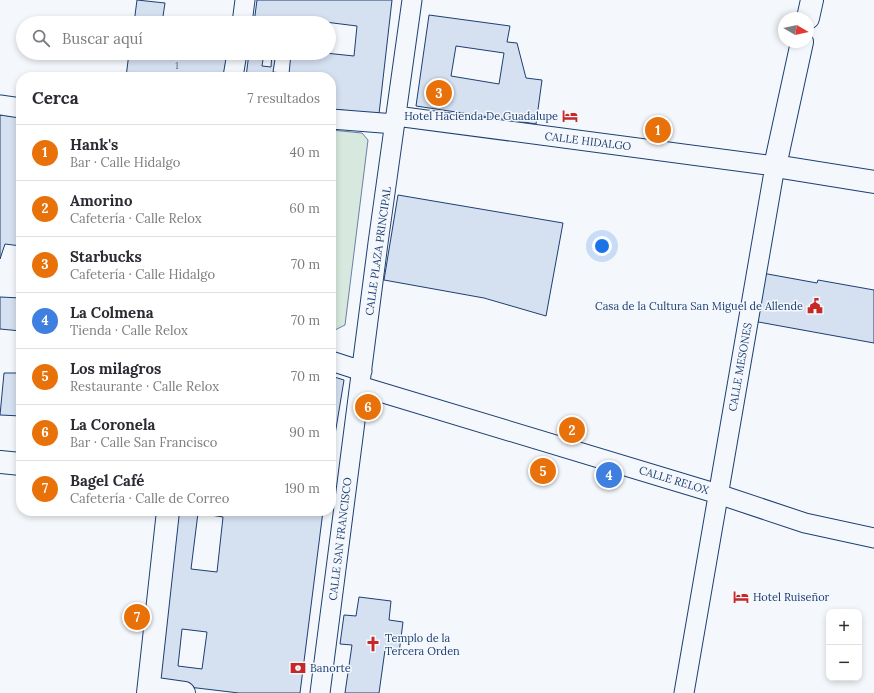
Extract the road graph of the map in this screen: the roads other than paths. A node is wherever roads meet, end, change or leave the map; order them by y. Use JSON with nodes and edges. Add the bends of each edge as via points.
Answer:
{"nodes":[{"id":1,"x":245,"y":0,"type":"edge"},
{"id":2,"x":412,"y":0,"type":"edge"},
{"id":3,"x":812,"y":0,"type":"edge"},
{"id":4,"x":809,"y":12,"type":"edge"},
{"id":5,"x":243,"y":16,"type":"edge"},
{"id":6,"x":801,"y":48,"type":"edge"},
{"id":7,"x":236,"y":60,"type":"edge"},
{"id":8,"x":234,"y":72,"type":"edge"},
{"id":9,"x":0,"y":105,"type":"edge"},
{"id":10,"x":16,"y":107,"type":"edge"},
{"id":11,"x":336,"y":119,"type":"edge"},
{"id":12,"x":396,"y":120,"type":"junction"},
{"id":13,"x":775,"y":166,"type":"junction"},
{"id":14,"x":874,"y":182,"type":"edge"},
{"id":15,"x":336,"y":364,"type":"edge"},
{"id":16,"x":361,"y":378,"type":"junction"},
{"id":17,"x":0,"y":462,"type":"edge"},
{"id":18,"x":16,"y":464,"type":"edge"},
{"id":19,"x":718,"y":494,"type":"junction"},
{"id":20,"x":167,"y":516,"type":"edge"},
{"id":21,"x":874,"y":538,"type":"edge"},
{"id":22,"x":148,"y":690,"type":"edge"},
{"id":23,"x":184,"y":693,"type":"edge"},
{"id":24,"x":320,"y":693,"type":"edge"},
{"id":25,"x":684,"y":693,"type":"edge"}],
"edges":[{"from":1,"to":5,"type":"street"},
{"from":2,"to":12,"type":"street","name":"CALLE PLAZA PRINCIPAL"},
{"from":3,"to":4,"type":"main road"},
{"from":6,"to":13,"type":"main road","name":"CALLE MESONES"},
{"from":7,"to":8,"type":"street"},
{"from":9,"to":10,"type":"street"},
{"from":11,"to":12,"type":"street","name":"CALLE HIDALGO"},
{"from":12,"to":13,"type":"street","name":"CALLE HIDALGO"},
{"from":12,"to":16,"type":"street","name":"CALLE PLAZA PRINCIPAL"},
{"from":13,"to":14,"type":"main road","name":"CALLE HIDALGO"},
{"from":13,"to":19,"type":"street","name":"CALLE MESONES"},
{"from":15,"to":16,"type":"street","name":"CALLE RELOX"},
{"from":16,"to":19,"type":"street","name":"CALLE RELOX"},
{"from":16,"to":24,"type":"street","name":"CALLE SAN FRANCISCO"},
{"from":17,"to":18,"type":"main road"},
{"from":19,"to":21,"type":"street","name":"CALLE RELOX","via":[[805,523]]},
{"from":19,"to":25,"type":"street","name":"CALLE MESONES"},
{"from":20,"to":22,"type":"main road"},
{"from":22,"to":23,"type":"main road"}]}
